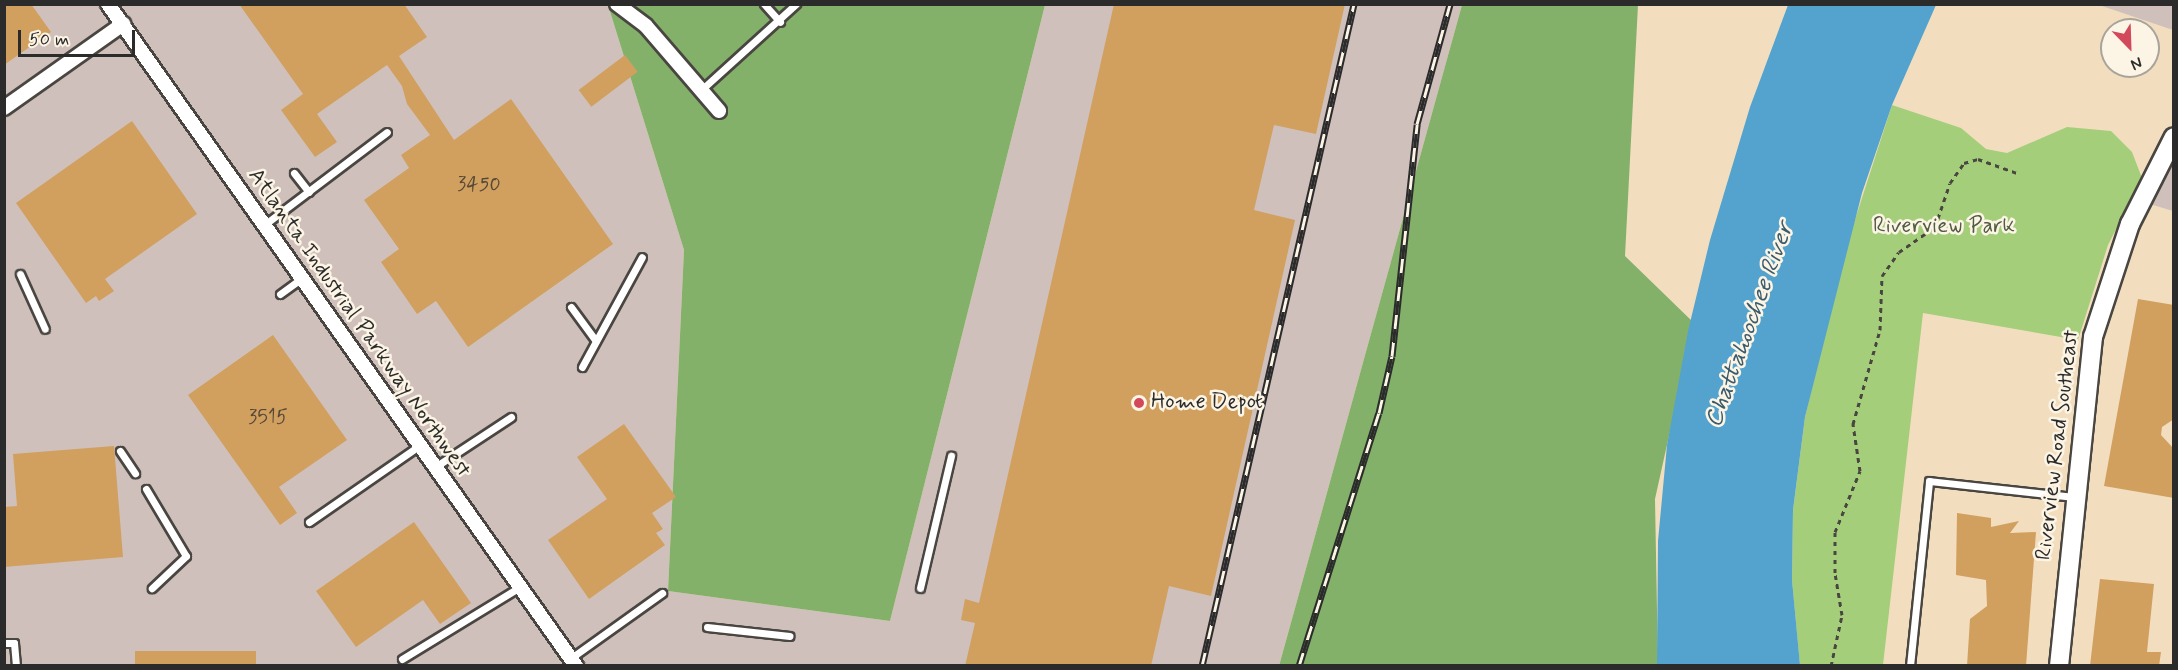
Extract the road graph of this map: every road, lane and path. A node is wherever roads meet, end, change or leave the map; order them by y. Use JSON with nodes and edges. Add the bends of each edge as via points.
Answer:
{"nodes":[{"id":1,"x":108,"y":4,"type":"edge"},
{"id":2,"x":618,"y":4,"type":"edge"},
{"id":3,"x":764,"y":4,"type":"edge"},
{"id":4,"x":796,"y":4,"type":"edge"},
{"id":5,"x":780,"y":22,"type":"junction"},
{"id":6,"x":123,"y":24,"type":"junction"},
{"id":7,"x":699,"y":91,"type":"junction"},
{"id":8,"x":4,"y":108,"type":"edge"},
{"id":9,"x":719,"y":111,"type":"dead end"},
{"id":10,"x":387,"y":132,"type":"dead end"},
{"id":11,"x":2174,"y":137,"type":"edge"},
{"id":12,"x":294,"y":173,"type":"dead end"},
{"id":13,"x":2017,"y":173,"type":"dead end"},
{"id":14,"x":309,"y":192,"type":"junction"},
{"id":15,"x":264,"y":225,"type":"junction"},
{"id":16,"x":642,"y":257,"type":"dead end"},
{"id":17,"x":20,"y":274,"type":"dead end"},
{"id":18,"x":302,"y":278,"type":"junction"},
{"id":19,"x":280,"y":294,"type":"dead end"},
{"id":20,"x":571,"y":307,"type":"dead end"},
{"id":21,"x":45,"y":329,"type":"dead end"},
{"id":22,"x":596,"y":341,"type":"junction"},
{"id":23,"x":582,"y":367,"type":"dead end"},
{"id":24,"x":511,"y":417,"type":"dead end"},
{"id":25,"x":420,"y":445,"type":"junction"},
{"id":26,"x":120,"y":451,"type":"dead end"},
{"id":27,"x":951,"y":456,"type":"dead end"},
{"id":28,"x":435,"y":467,"type":"junction"},
{"id":29,"x":135,"y":473,"type":"dead end"},
{"id":30,"x":146,"y":489,"type":"dead end"},
{"id":31,"x":2074,"y":497,"type":"junction"},
{"id":32,"x":309,"y":522,"type":"dead end"},
{"id":33,"x":520,"y":587,"type":"junction"},
{"id":34,"x":152,"y":588,"type":"dead end"},
{"id":35,"x":920,"y":588,"type":"dead end"},
{"id":36,"x":662,"y":593,"type":"dead end"},
{"id":37,"x":707,"y":627,"type":"dead end"},
{"id":38,"x":790,"y":636,"type":"dead end"},
{"id":39,"x":4,"y":643,"type":"edge"},
{"id":40,"x":402,"y":659,"type":"dead end"},
{"id":41,"x":573,"y":662,"type":"edge"},
{"id":42,"x":16,"y":666,"type":"edge"},
{"id":43,"x":1831,"y":666,"type":"edge"},
{"id":44,"x":1910,"y":666,"type":"edge"},
{"id":45,"x":2059,"y":666,"type":"edge"}],
"edges":[{"from":1,"to":6,"type":"street","name":"Atlanta Industrial Parkway Northwest"},
{"from":2,"to":7,"type":"street","via":[[646,26]]},
{"from":3,"to":5,"type":"lane"},
{"from":4,"to":5,"type":"lane"},
{"from":5,"to":7,"type":"lane"},
{"from":6,"to":8,"type":"street"},
{"from":6,"to":15,"type":"street","name":"Atlanta Industrial Parkway Northwest"},
{"from":7,"to":9,"type":"street"},
{"from":10,"to":14,"type":"lane"},
{"from":11,"to":31,"type":"street","name":"Riverview Road Southeast","via":[[2130,224],[2099,312],[2087,377]]},
{"from":12,"to":14,"type":"lane"},
{"from":13,"to":43,"type":"path","via":[[1978,159],[1964,163],[1950,183],[1935,228],[1899,252],[1882,276],[1880,330],[1853,424],[1860,471],[1835,532],[1835,573],[1842,615]]},
{"from":14,"to":15,"type":"lane"},
{"from":15,"to":18,"type":"street","name":"Atlanta Industrial Parkway Northwest"},
{"from":16,"to":22,"type":"lane"},
{"from":17,"to":21,"type":"lane"},
{"from":18,"to":19,"type":"lane"},
{"from":18,"to":25,"type":"street","name":"Atlanta Industrial Parkway Northwest"},
{"from":20,"to":22,"type":"lane"},
{"from":22,"to":23,"type":"lane"},
{"from":24,"to":28,"type":"lane"},
{"from":25,"to":28,"type":"street","name":"Atlanta Industrial Parkway Northwest"},
{"from":25,"to":32,"type":"lane"},
{"from":26,"to":29,"type":"lane"},
{"from":27,"to":35,"type":"lane"},
{"from":28,"to":33,"type":"street","name":"Atlanta Industrial Parkway Northwest"},
{"from":30,"to":34,"type":"lane","via":[[186,556]]},
{"from":31,"to":44,"type":"lane","via":[[1929,481]]},
{"from":31,"to":45,"type":"street","name":"Riverview Road Southeast"},
{"from":33,"to":40,"type":"lane"},
{"from":33,"to":41,"type":"street","name":"Atlanta Industrial Parkway Northwest"},
{"from":36,"to":41,"type":"lane"},
{"from":37,"to":38,"type":"lane"},
{"from":39,"to":42,"type":"lane","via":[[14,643]]}]}
